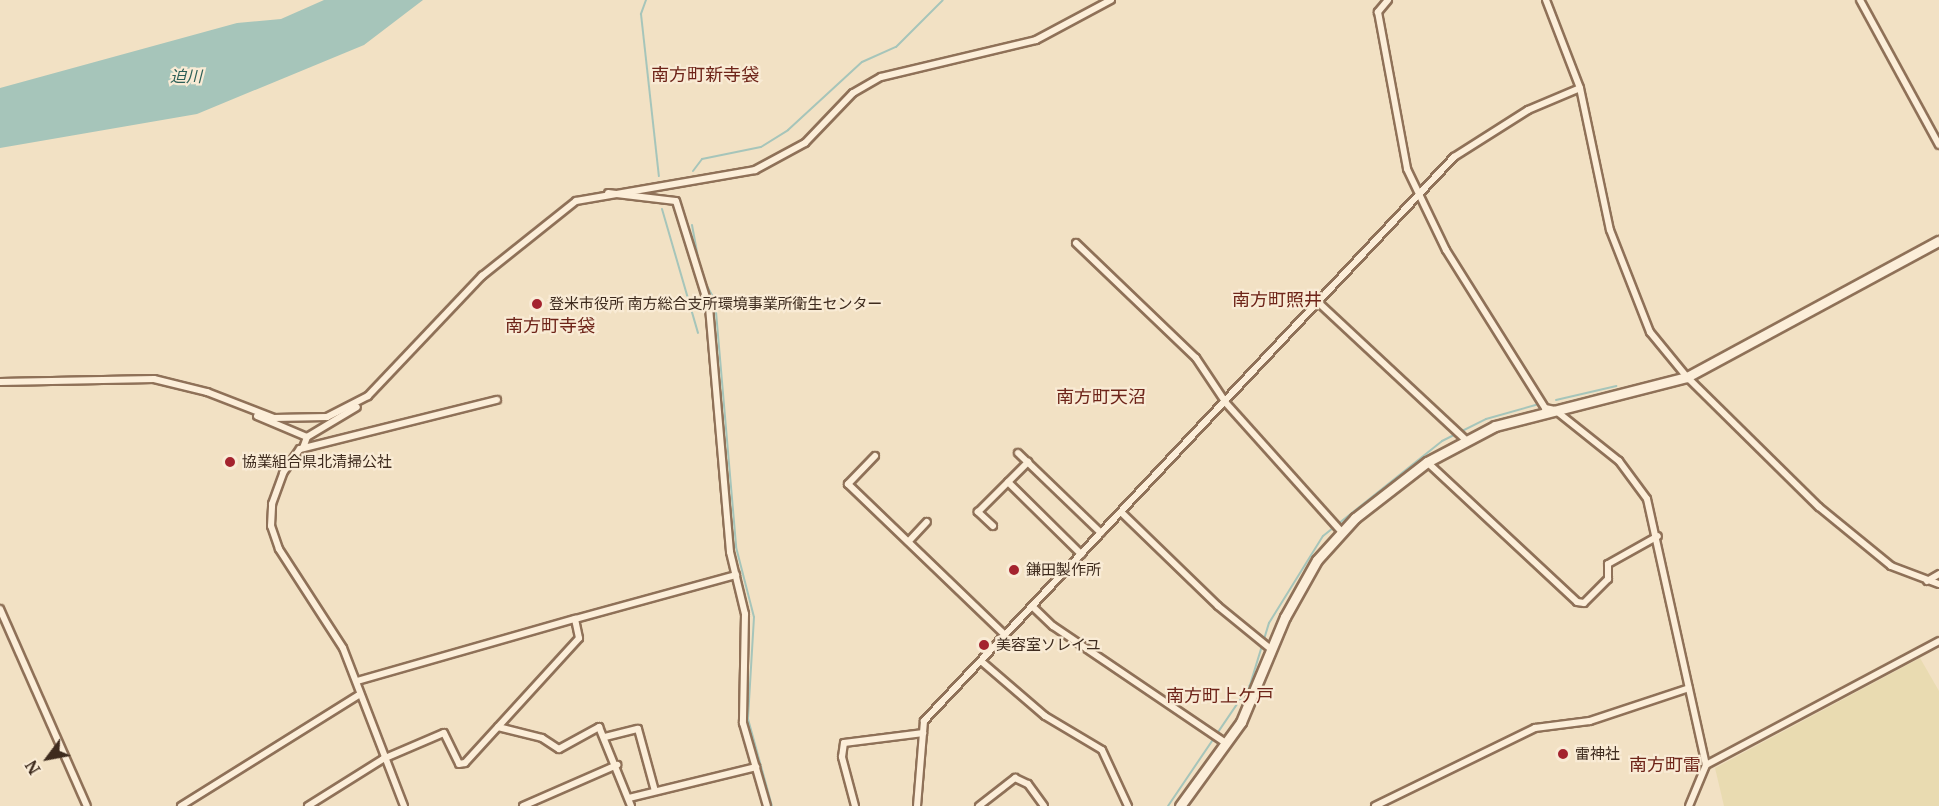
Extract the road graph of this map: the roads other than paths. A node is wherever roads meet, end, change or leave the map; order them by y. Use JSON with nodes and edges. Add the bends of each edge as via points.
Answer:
{"nodes":[{"id":1,"x":1111,"y":0,"type":"edge"},
{"id":2,"x":1388,"y":0,"type":"edge"},
{"id":3,"x":1546,"y":0,"type":"edge"},
{"id":4,"x":1860,"y":0,"type":"edge"},
{"id":5,"x":1580,"y":88,"type":"junction"},
{"id":6,"x":1939,"y":145,"type":"edge"},
{"id":7,"x":606,"y":192,"type":"junction"},
{"id":8,"x":1419,"y":197,"type":"junction"},
{"id":9,"x":1939,"y":241,"type":"edge"},
{"id":10,"x":1076,"y":243,"type":"dead end"},
{"id":11,"x":1319,"y":303,"type":"junction"},
{"id":12,"x":1687,"y":376,"type":"junction"},
{"id":13,"x":0,"y":382,"type":"edge"},
{"id":14,"x":368,"y":396,"type":"junction"},
{"id":15,"x":497,"y":400,"type":"dead end"},
{"id":16,"x":1226,"y":403,"type":"junction"},
{"id":17,"x":1555,"y":410,"type":"junction"},
{"id":18,"x":251,"y":412,"type":"junction"},
{"id":19,"x":1460,"y":434,"type":"junction"},
{"id":20,"x":307,"y":437,"type":"junction"},
{"id":21,"x":303,"y":448,"type":"junction"},
{"id":22,"x":1018,"y":453,"type":"dead end"},
{"id":23,"x":875,"y":456,"type":"dead end"},
{"id":24,"x":1028,"y":462,"type":"junction"},
{"id":25,"x":1426,"y":462,"type":"junction"},
{"id":26,"x":1008,"y":482,"type":"junction"},
{"id":27,"x":1121,"y":512,"type":"junction"},
{"id":28,"x":927,"y":522,"type":"dead end"},
{"id":29,"x":993,"y":526,"type":"dead end"},
{"id":30,"x":1337,"y":526,"type":"junction"},
{"id":31,"x":1101,"y":533,"type":"junction"},
{"id":32,"x":1658,"y":536,"type":"junction"},
{"id":33,"x":909,"y":541,"type":"junction"},
{"id":34,"x":1081,"y":554,"type":"junction"},
{"id":35,"x":1939,"y":574,"type":"edge"},
{"id":36,"x":736,"y":575,"type":"junction"},
{"id":37,"x":1926,"y":581,"type":"junction"},
{"id":38,"x":1939,"y":584,"type":"edge"},
{"id":39,"x":1032,"y":606,"type":"junction"},
{"id":40,"x":0,"y":609,"type":"edge"},
{"id":41,"x":575,"y":620,"type":"junction"},
{"id":42,"x":1005,"y":635,"type":"junction"},
{"id":43,"x":1939,"y":641,"type":"edge"},
{"id":44,"x":1266,"y":646,"type":"junction"},
{"id":45,"x":981,"y":660,"type":"junction"},
{"id":46,"x":357,"y":681,"type":"junction"},
{"id":47,"x":1689,"y":688,"type":"junction"},
{"id":48,"x":360,"y":694,"type":"junction"},
{"id":49,"x":498,"y":727,"type":"junction"},
{"id":50,"x":923,"y":733,"type":"junction"},
{"id":51,"x":605,"y":737,"type":"junction"},
{"id":52,"x":1221,"y":740,"type":"junction"},
{"id":53,"x":383,"y":759,"type":"junction"},
{"id":54,"x":617,"y":765,"type":"junction"},
{"id":55,"x":1706,"y":765,"type":"junction"},
{"id":56,"x":756,"y":767,"type":"junction"},
{"id":57,"x":655,"y":791,"type":"junction"},
{"id":58,"x":629,"y":798,"type":"junction"},
{"id":59,"x":1125,"y":805,"type":"edge"},
{"id":60,"x":87,"y":806,"type":"edge"},
{"id":61,"x":181,"y":806,"type":"edge"},
{"id":62,"x":308,"y":806,"type":"edge"},
{"id":63,"x":404,"y":806,"type":"edge"},
{"id":64,"x":523,"y":806,"type":"edge"},
{"id":65,"x":631,"y":806,"type":"edge"},
{"id":66,"x":767,"y":806,"type":"edge"},
{"id":67,"x":855,"y":806,"type":"edge"},
{"id":68,"x":917,"y":806,"type":"edge"},
{"id":69,"x":979,"y":806,"type":"edge"},
{"id":70,"x":1044,"y":806,"type":"edge"},
{"id":71,"x":1180,"y":806,"type":"edge"},
{"id":72,"x":1375,"y":806,"type":"edge"},
{"id":73,"x":1689,"y":806,"type":"edge"}],
"edges":[{"from":1,"to":7,"type":"street","via":[[1036,40],[881,77],[853,93],[805,143],[755,170]]},
{"from":2,"to":8,"type":"street","via":[[1378,12],[1407,170]]},
{"from":3,"to":5,"type":"street"},
{"from":4,"to":6,"type":"street"},
{"from":5,"to":8,"type":"street","via":[[1528,110],[1463,149]]},
{"from":5,"to":12,"type":"street","via":[[1610,230],[1631,291],[1650,332]]},
{"from":7,"to":14,"type":"street","via":[[581,198],[539,225],[460,298]]},
{"from":7,"to":36,"type":"street","via":[[672,198],[679,205],[710,307]]},
{"from":8,"to":11,"type":"street"},
{"from":8,"to":17,"type":"street","via":[[1545,408]]},
{"from":9,"to":12,"type":"street"},
{"from":10,"to":16,"type":"street","via":[[1196,358]]},
{"from":11,"to":16,"type":"street"},
{"from":11,"to":19,"type":"street"},
{"from":12,"to":17,"type":"street"},
{"from":12,"to":37,"type":"street","via":[[1827,514],[1877,557]]},
{"from":13,"to":18,"type":"street","via":[[154,379],[207,392]]},
{"from":14,"to":18,"type":"street","via":[[314,420]]},
{"from":14,"to":20,"type":"street","via":[[338,422]]},
{"from":15,"to":21,"type":"street"},
{"from":16,"to":27,"type":"street"},
{"from":16,"to":30,"type":"street"},
{"from":17,"to":19,"type":"street"},
{"from":17,"to":32,"type":"street","via":[[1640,485]]},
{"from":18,"to":20,"type":"street","via":[[275,428]]},
{"from":19,"to":25,"type":"street"},
{"from":20,"to":21,"type":"street"},
{"from":21,"to":46,"type":"street","via":[[283,473],[272,504],[272,533],[344,648]]},
{"from":22,"to":24,"type":"street"},
{"from":23,"to":33,"type":"street","via":[[848,484]]},
{"from":24,"to":26,"type":"street"},
{"from":24,"to":31,"type":"street"},
{"from":25,"to":30,"type":"street"},
{"from":25,"to":32,"type":"street","via":[[1577,602],[1584,603],[1608,579],[1608,564]]},
{"from":26,"to":29,"type":"street","via":[[978,512]]},
{"from":26,"to":34,"type":"street"},
{"from":27,"to":31,"type":"street"},
{"from":27,"to":44,"type":"street"},
{"from":28,"to":33,"type":"street"},
{"from":30,"to":44,"type":"street"},
{"from":31,"to":34,"type":"street"},
{"from":32,"to":47,"type":"street"},
{"from":33,"to":42,"type":"street"},
{"from":34,"to":39,"type":"street"},
{"from":35,"to":37,"type":"street"},
{"from":36,"to":41,"type":"street"},
{"from":36,"to":56,"type":"street","via":[[746,630],[743,723]]},
{"from":37,"to":38,"type":"street"},
{"from":39,"to":42,"type":"street"},
{"from":39,"to":52,"type":"street","via":[[1061,632]]},
{"from":40,"to":60,"type":"street"},
{"from":41,"to":46,"type":"street"},
{"from":41,"to":49,"type":"street","via":[[579,638]]},
{"from":42,"to":45,"type":"street"},
{"from":43,"to":55,"type":"street"},
{"from":44,"to":52,"type":"street","via":[[1248,710]]},
{"from":45,"to":50,"type":"street","via":[[924,721]]},
{"from":45,"to":59,"type":"street","via":[[1045,716],[1102,750]]},
{"from":46,"to":48,"type":"street"},
{"from":47,"to":55,"type":"street"},
{"from":47,"to":72,"type":"street","via":[[1590,722],[1535,728]]},
{"from":48,"to":53,"type":"street"},
{"from":48,"to":61,"type":"street"},
{"from":49,"to":51,"type":"street","via":[[542,738],[559,749],[599,727]]},
{"from":49,"to":53,"type":"street","via":[[465,763],[459,764],[444,733]]},
{"from":50,"to":67,"type":"street","via":[[844,743],[842,757]]},
{"from":50,"to":68,"type":"street"},
{"from":51,"to":54,"type":"street"},
{"from":51,"to":57,"type":"street","via":[[638,729]]},
{"from":52,"to":71,"type":"street"},
{"from":53,"to":62,"type":"street"},
{"from":53,"to":63,"type":"street"},
{"from":54,"to":58,"type":"street"},
{"from":54,"to":64,"type":"street"},
{"from":55,"to":73,"type":"street"},
{"from":56,"to":57,"type":"street"},
{"from":56,"to":66,"type":"street"},
{"from":57,"to":58,"type":"street"},
{"from":58,"to":65,"type":"street"},
{"from":69,"to":70,"type":"street","via":[[1015,778],[1028,784]]}]}
